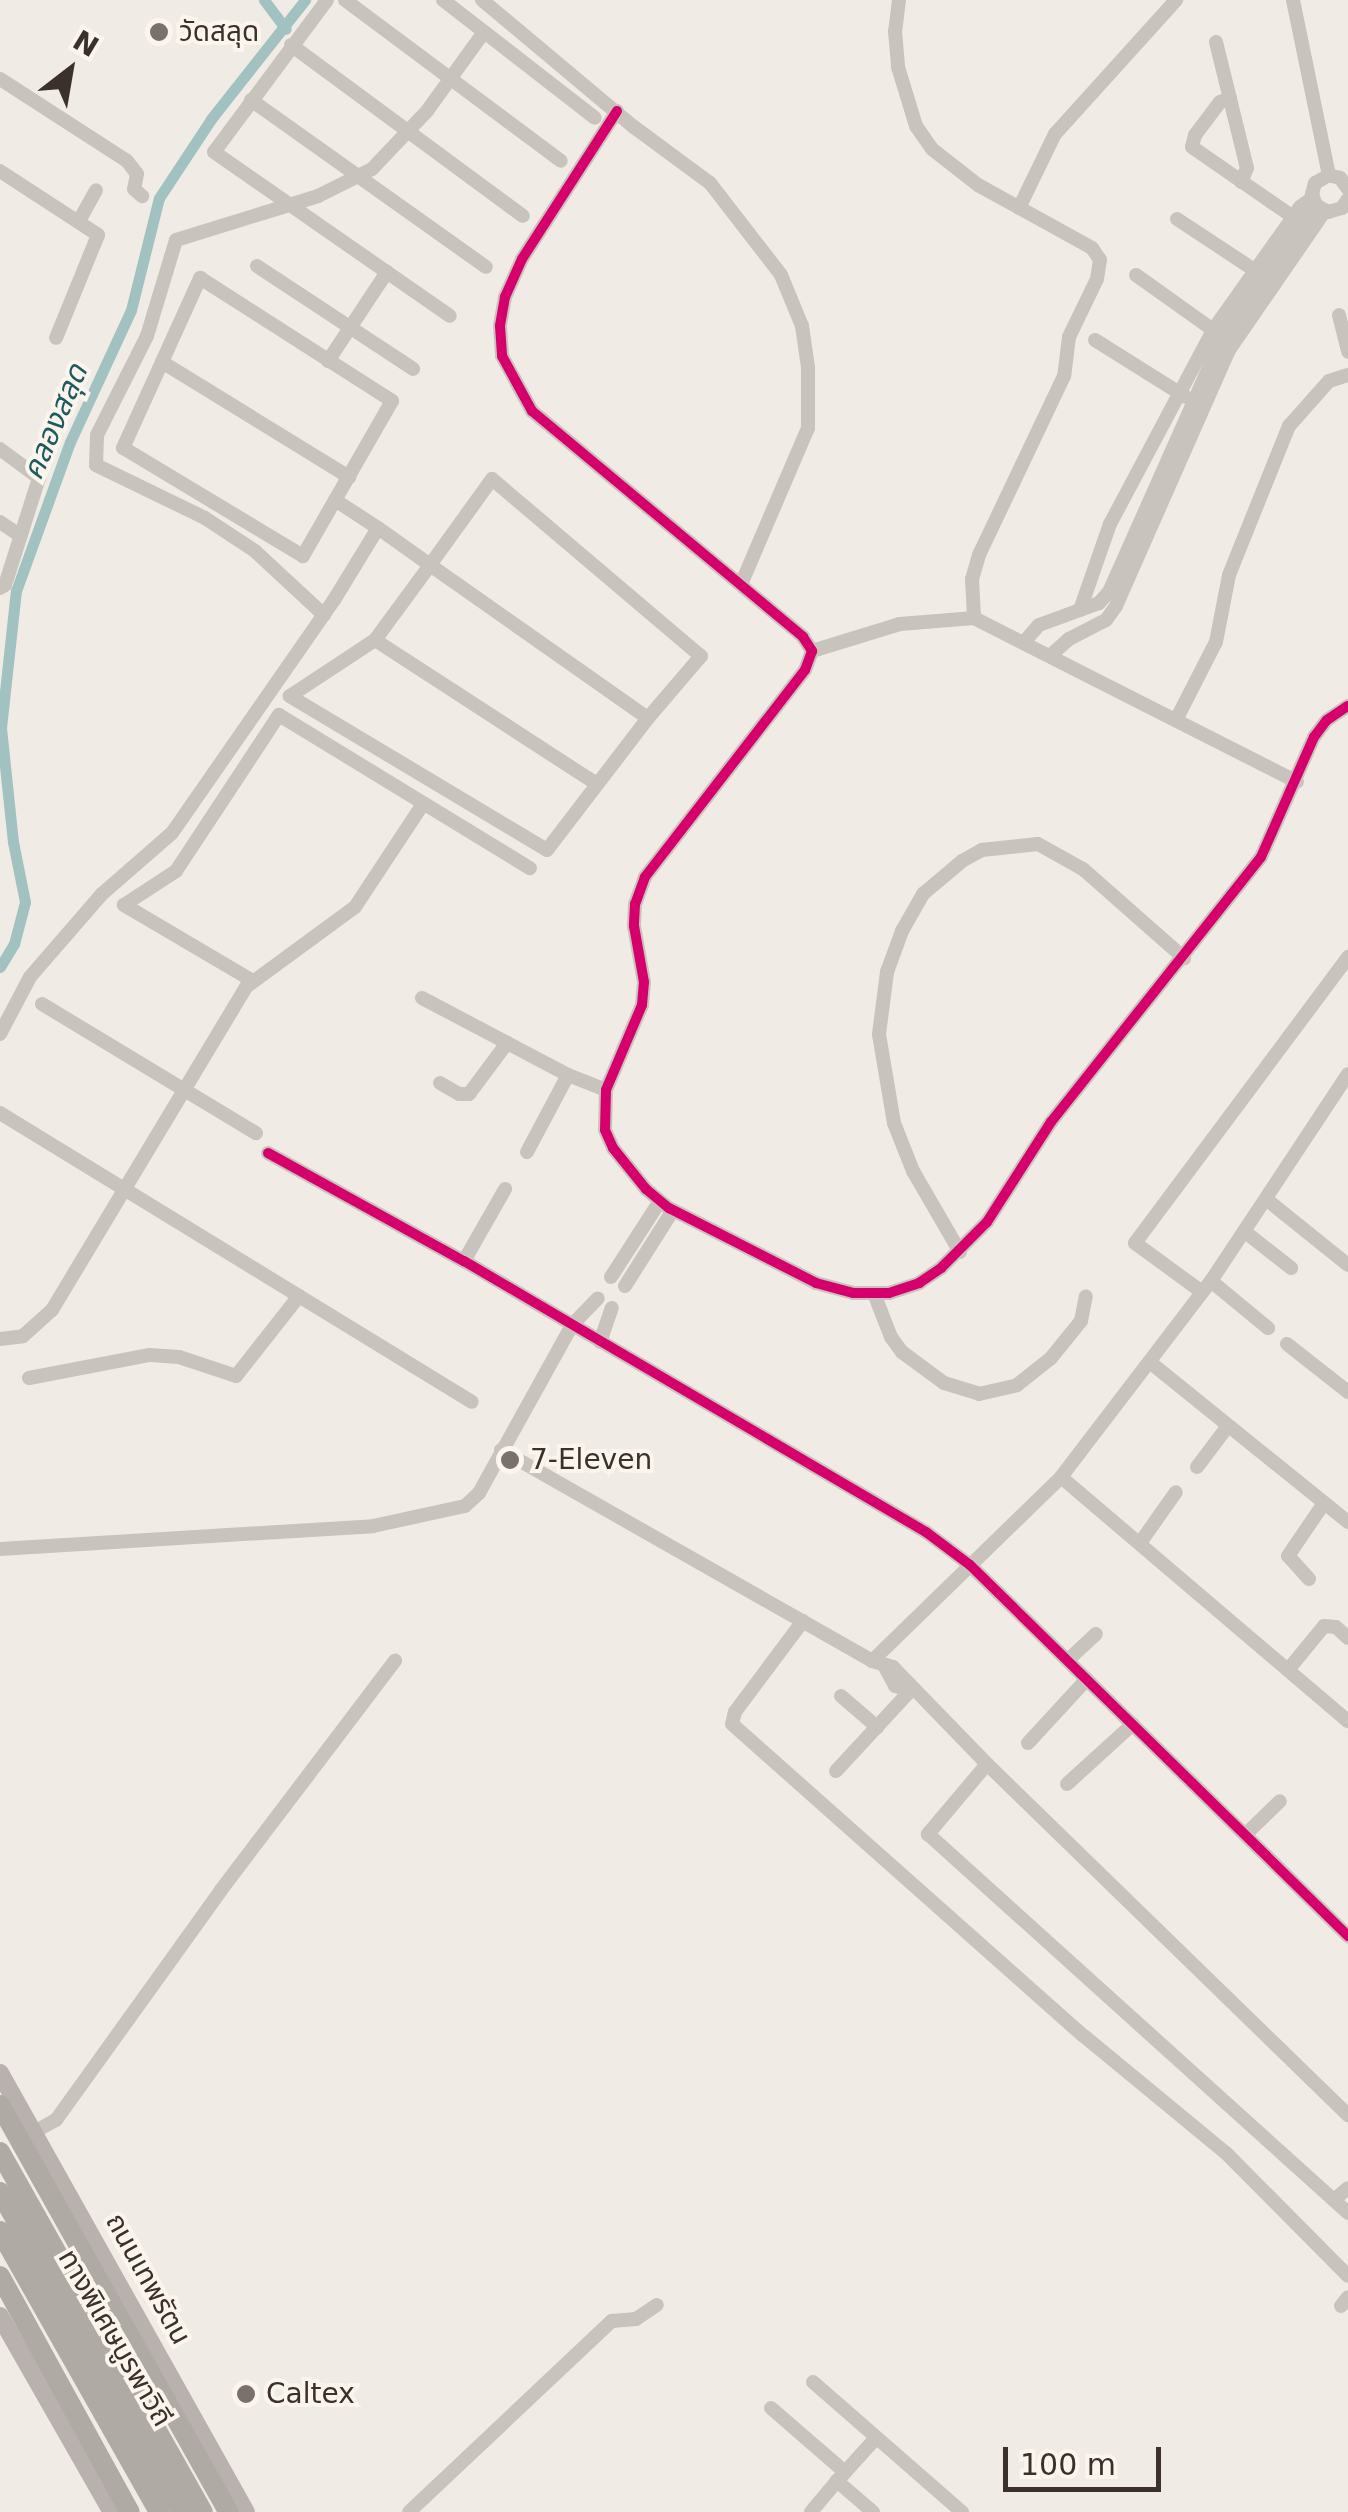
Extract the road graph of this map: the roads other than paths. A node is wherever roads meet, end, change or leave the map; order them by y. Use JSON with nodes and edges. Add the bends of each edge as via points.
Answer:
{"nodes":[{"id":1,"x":327,"y":0,"type":"edge"},
{"id":2,"x":344,"y":0,"type":"edge"},
{"id":3,"x":443,"y":0,"type":"edge"},
{"id":4,"x":482,"y":0,"type":"edge"},
{"id":5,"x":899,"y":0,"type":"edge"},
{"id":6,"x":1176,"y":0,"type":"edge"},
{"id":7,"x":1293,"y":0,"type":"edge"},
{"id":8,"x":500,"y":6,"type":"edge"},
{"id":9,"x":484,"y":32,"type":"junction"},
{"id":10,"x":1216,"y":42,"type":"dead end"},
{"id":11,"x":291,"y":46,"type":"junction"},
{"id":12,"x":0,"y":79,"type":"edge"},
{"id":13,"x":450,"y":79,"type":"junction"},
{"id":14,"x":1230,"y":98,"type":"junction"},
{"id":15,"x":251,"y":100,"type":"junction"},
{"id":16,"x":616,"y":111,"type":"junction"},
{"id":17,"x":595,"y":118,"type":"dead end"},
{"id":18,"x":407,"y":131,"type":"junction"},
{"id":19,"x":561,"y":161,"type":"dead end"},
{"id":20,"x":0,"y":171,"type":"edge"},
{"id":21,"x":1329,"y":175,"type":"junction"},
{"id":22,"x":356,"y":176,"type":"junction"},
{"id":23,"x":1241,"y":182,"type":"junction"},
{"id":24,"x":1348,"y":189,"type":"edge"},
{"id":25,"x":96,"y":190,"type":"dead end"},
{"id":26,"x":142,"y":196,"type":"dead end"},
{"id":27,"x":291,"y":204,"type":"junction"},
{"id":28,"x":1335,"y":206,"type":"edge"},
{"id":29,"x":1019,"y":208,"type":"junction"},
{"id":30,"x":522,"y":216,"type":"dead end"},
{"id":31,"x":1293,"y":217,"type":"junction"},
{"id":32,"x":1177,"y":219,"type":"dead end"},
{"id":33,"x":79,"y":221,"type":"junction"},
{"id":34,"x":257,"y":266,"type":"dead end"},
{"id":35,"x":486,"y":267,"type":"dead end"},
{"id":36,"x":1267,"y":270,"type":"junction"},
{"id":37,"x":387,"y":272,"type":"junction"},
{"id":38,"x":1136,"y":275,"type":"dead end"},
{"id":39,"x":1339,"y":315,"type":"dead end"},
{"id":40,"x":450,"y":316,"type":"dead end"},
{"id":41,"x":350,"y":328,"type":"junction"},
{"id":42,"x":1213,"y":330,"type":"junction"},
{"id":43,"x":56,"y":338,"type":"dead end"},
{"id":44,"x":1095,"y":340,"type":"dead end"},
{"id":45,"x":1348,"y":352,"type":"edge"},
{"id":46,"x":328,"y":361,"type":"junction"},
{"id":47,"x":162,"y":362,"type":"junction"},
{"id":48,"x":412,"y":369,"type":"dead end"},
{"id":49,"x":1348,"y":374,"type":"edge"},
{"id":50,"x":1180,"y":392,"type":"junction"},
{"id":51,"x":1198,"y":405,"type":"junction"},
{"id":52,"x":0,"y":449,"type":"edge"},
{"id":53,"x":349,"y":477,"type":"junction"},
{"id":54,"x":1129,"y":488,"type":"junction"},
{"id":55,"x":335,"y":500,"type":"junction"},
{"id":56,"x":1150,"y":501,"type":"junction"},
{"id":57,"x":0,"y":522,"type":"edge"},
{"id":58,"x":378,"y":528,"type":"junction"},
{"id":59,"x":21,"y":536,"type":"junction"},
{"id":60,"x":430,"y":565,"type":"junction"},
{"id":61,"x":741,"y":584,"type":"junction"},
{"id":62,"x":0,"y":588,"type":"edge"},
{"id":63,"x":1080,"y":610,"type":"junction"},
{"id":64,"x":324,"y":614,"type":"junction"},
{"id":65,"x":974,"y":618,"type":"junction"},
{"id":66,"x":374,"y":640,"type":"junction"},
{"id":67,"x":1024,"y":642,"type":"junction"},
{"id":68,"x":812,"y":651,"type":"junction"},
{"id":69,"x":1051,"y":655,"type":"junction"},
{"id":70,"x":1348,"y":706,"type":"edge"},
{"id":71,"x":648,"y":718,"type":"junction"},
{"id":72,"x":1176,"y":720,"type":"junction"},
{"id":73,"x":1298,"y":782,"type":"junction"},
{"id":74,"x":595,"y":783,"type":"junction"},
{"id":75,"x":424,"y":804,"type":"junction"},
{"id":76,"x":530,"y":868,"type":"dead end"},
{"id":77,"x":1348,"y":957,"type":"edge"},
{"id":78,"x":1184,"y":958,"type":"junction"},
{"id":79,"x":254,"y":981,"type":"junction"},
{"id":80,"x":422,"y":998,"type":"dead end"},
{"id":81,"x":42,"y":1004,"type":"dead end"},
{"id":82,"x":0,"y":1034,"type":"edge"},
{"id":83,"x":506,"y":1043,"type":"junction"},
{"id":84,"x":1348,"y":1074,"type":"edge"},
{"id":85,"x":568,"y":1076,"type":"junction"},
{"id":86,"x":440,"y":1083,"type":"dead end"},
{"id":87,"x":606,"y":1090,"type":"junction"},
{"id":88,"x":184,"y":1091,"type":"junction"},
{"id":89,"x":0,"y":1114,"type":"edge"},
{"id":90,"x":256,"y":1133,"type":"dead end"},
{"id":91,"x":527,"y":1152,"type":"dead end"},
{"id":92,"x":268,"y":1153,"type":"dead end"},
{"id":93,"x":504,"y":1189,"type":"dead end"},
{"id":94,"x":124,"y":1190,"type":"junction"},
{"id":95,"x":1266,"y":1199,"type":"junction"},
{"id":96,"x":660,"y":1200,"type":"junction"},
{"id":97,"x":673,"y":1210,"type":"junction"},
{"id":98,"x":1244,"y":1231,"type":"junction"},
{"id":99,"x":960,"y":1252,"type":"junction"},
{"id":100,"x":464,"y":1261,"type":"junction"},
{"id":101,"x":1348,"y":1265,"type":"edge"},
{"id":102,"x":1291,"y":1268,"type":"dead end"},
{"id":103,"x":1206,"y":1286,"type":"junction"},
{"id":104,"x":299,"y":1296,"type":"junction"},
{"id":105,"x":875,"y":1296,"type":"junction"},
{"id":106,"x":1086,"y":1296,"type":"dead end"},
{"id":107,"x":598,"y":1298,"type":"dead end"},
{"id":108,"x":612,"y":1308,"type":"dead end"},
{"id":109,"x":572,"y":1325,"type":"junction"},
{"id":110,"x":1268,"y":1328,"type":"dead end"},
{"id":111,"x":0,"y":1339,"type":"edge"},
{"id":112,"x":600,"y":1342,"type":"junction"},
{"id":113,"x":1287,"y":1344,"type":"dead end"},
{"id":114,"x":1152,"y":1363,"type":"junction"},
{"id":115,"x":29,"y":1378,"type":"dead end"},
{"id":116,"x":1348,"y":1392,"type":"edge"},
{"id":117,"x":472,"y":1402,"type":"dead end"},
{"id":118,"x":1228,"y":1426,"type":"junction"},
{"id":119,"x":501,"y":1450,"type":"junction"},
{"id":120,"x":1197,"y":1466,"type":"dead end"},
{"id":121,"x":1061,"y":1478,"type":"junction"},
{"id":122,"x":1176,"y":1492,"type":"dead end"},
{"id":123,"x":1324,"y":1503,"type":"junction"},
{"id":124,"x":1348,"y":1522,"type":"edge"},
{"id":125,"x":1140,"y":1542,"type":"junction"},
{"id":126,"x":0,"y":1549,"type":"edge"},
{"id":127,"x":970,"y":1566,"type":"junction"},
{"id":128,"x":1309,"y":1580,"type":"dead end"},
{"id":129,"x":803,"y":1621,"type":"junction"},
{"id":130,"x":1096,"y":1634,"type":"dead end"},
{"id":131,"x":1348,"y":1638,"type":"edge"},
{"id":132,"x":395,"y":1660,"type":"dead end"},
{"id":133,"x":1068,"y":1660,"type":"junction"},
{"id":134,"x":879,"y":1664,"type":"junction"},
{"id":135,"x":1288,"y":1670,"type":"junction"},
{"id":136,"x":1087,"y":1679,"type":"junction"},
{"id":137,"x":911,"y":1690,"type":"junction"},
{"id":138,"x":841,"y":1696,"type":"dead end"},
{"id":139,"x":1348,"y":1721,"type":"edge"},
{"id":140,"x":1134,"y":1724,"type":"junction"},
{"id":141,"x":877,"y":1727,"type":"junction"},
{"id":142,"x":1028,"y":1743,"type":"dead end"},
{"id":143,"x":987,"y":1764,"type":"junction"},
{"id":144,"x":836,"y":1772,"type":"dead end"},
{"id":145,"x":1067,"y":1784,"type":"dead end"},
{"id":146,"x":1280,"y":1800,"type":"dead end"},
{"id":147,"x":1246,"y":1834,"type":"junction"},
{"id":148,"x":1348,"y":1936,"type":"edge"},
{"id":149,"x":0,"y":2073,"type":"edge"},
{"id":150,"x":0,"y":2105,"type":"edge"},
{"id":151,"x":1348,"y":2116,"type":"edge"},
{"id":152,"x":34,"y":2132,"type":"junction"},
{"id":153,"x":0,"y":2152,"type":"edge"},
{"id":154,"x":1348,"y":2188,"type":"edge"},
{"id":155,"x":0,"y":2192,"type":"edge"},
{"id":156,"x":1334,"y":2200,"type":"junction"},
{"id":157,"x":1348,"y":2214,"type":"edge"},
{"id":158,"x":0,"y":2231,"type":"edge"},
{"id":159,"x":0,"y":2253,"type":"edge"},
{"id":160,"x":0,"y":2276,"type":"edge"},
{"id":161,"x":1348,"y":2276,"type":"edge"},
{"id":162,"x":656,"y":2305,"type":"dead end"},
{"id":163,"x":0,"y":2316,"type":"edge"},
{"id":164,"x":813,"y":2382,"type":"dead end"},
{"id":165,"x":770,"y":2408,"type":"dead end"},
{"id":166,"x":876,"y":2438,"type":"junction"},
{"id":167,"x":841,"y":2477,"type":"junction"},
{"id":168,"x":112,"y":2512,"type":"edge"},
{"id":169,"x":130,"y":2512,"type":"edge"},
{"id":170,"x":144,"y":2512,"type":"edge"},
{"id":171,"x":159,"y":2512,"type":"edge"},
{"id":172,"x":181,"y":2512,"type":"edge"},
{"id":173,"x":203,"y":2512,"type":"edge"},
{"id":174,"x":228,"y":2512,"type":"edge"},
{"id":175,"x":246,"y":2512,"type":"edge"},
{"id":176,"x":409,"y":2512,"type":"edge"},
{"id":177,"x":810,"y":2512,"type":"edge"},
{"id":178,"x":873,"y":2512,"type":"edge"},
{"id":179,"x":962,"y":2512,"type":"edge"}],
"edges":[{"from":1,"to":11,"type":"street"},
{"from":2,"to":13,"type":"street"},
{"from":3,"to":9,"type":"street"},
{"from":4,"to":8,"type":"street"},
{"from":5,"to":29,"type":"street","via":[[898,67],[916,126],[932,149]]},
{"from":6,"to":29,"type":"street","via":[[1055,134]]},
{"from":7,"to":21,"type":"street"},
{"from":8,"to":16,"type":"street"},
{"from":9,"to":13,"type":"street"},
{"from":9,"to":17,"type":"street"},
{"from":10,"to":14,"type":"street"},
{"from":11,"to":15,"type":"street"},
{"from":11,"to":18,"type":"street"},
{"from":12,"to":26,"type":"street","via":[[127,161]]},
{"from":13,"to":18,"type":"street"},
{"from":13,"to":19,"type":"street"},
{"from":14,"to":23,"type":"street","via":[[1247,168]]},
{"from":14,"to":23,"type":"street","via":[[1191,141],[1196,152]]},
{"from":15,"to":22,"type":"street"},
{"from":15,"to":27,"type":"street","via":[[214,152]]},
{"from":16,"to":61,"type":"street","via":[[710,183],[782,274],[802,326],[808,428]]},
{"from":16,"to":61,"type":"street","via":[[516,272],[500,326],[502,356],[532,410]]},
{"from":18,"to":22,"type":"street","via":[[372,169]]},
{"from":18,"to":30,"type":"street"},
{"from":20,"to":33,"type":"street"},
{"from":21,"to":24,"type":"street"},
{"from":21,"to":28,"type":"street","via":[[1315,182]]},
{"from":22,"to":27,"type":"street"},
{"from":22,"to":35,"type":"street"},
{"from":23,"to":31,"type":"street"},
{"from":25,"to":33,"type":"street"},
{"from":27,"to":37,"type":"street"},
{"from":27,"to":64,"type":"street","via":[[176,240],[147,336],[97,435],[96,465],[230,534]]},
{"from":28,"to":31,"type":"street"},
{"from":28,"to":36,"type":"street"},
{"from":29,"to":65,"type":"street","via":[[1092,248],[1100,268],[1072,328],[1064,376],[979,555],[972,579]]},
{"from":31,"to":36,"type":"street"},
{"from":32,"to":36,"type":"street"},
{"from":33,"to":43,"type":"street","via":[[97,238]]},
{"from":34,"to":41,"type":"street"},
{"from":36,"to":42,"type":"street"},
{"from":36,"to":51,"type":"street","via":[[1219,346]]},
{"from":37,"to":40,"type":"street"},
{"from":37,"to":41,"type":"street"},
{"from":38,"to":42,"type":"street"},
{"from":39,"to":45,"type":"street"},
{"from":41,"to":46,"type":"street"},
{"from":41,"to":48,"type":"street"},
{"from":42,"to":50,"type":"street"},
{"from":44,"to":50,"type":"street"},
{"from":46,"to":47,"type":"street","via":[[200,278]]},
{"from":46,"to":53,"type":"street","via":[[392,401]]},
{"from":47,"to":53,"type":"street"},
{"from":47,"to":55,"type":"street","via":[[123,448],[303,556]]},
{"from":49,"to":72,"type":"street","via":[[1329,381],[1289,426],[1229,575],[1216,642]]},
{"from":50,"to":51,"type":"street"},
{"from":50,"to":54,"type":"street"},
{"from":51,"to":56,"type":"street"},
{"from":51,"to":69,"type":"street","via":[[1116,606],[1106,620]]},
{"from":52,"to":59,"type":"street","via":[[39,478]]},
{"from":53,"to":55,"type":"street"},
{"from":54,"to":56,"type":"street"},
{"from":54,"to":63,"type":"street","via":[[1102,541]]},
{"from":55,"to":58,"type":"street"},
{"from":56,"to":63,"type":"street","via":[[1109,592]]},
{"from":57,"to":59,"type":"street"},
{"from":58,"to":60,"type":"street"},
{"from":58,"to":64,"type":"street"},
{"from":59,"to":62,"type":"street"},
{"from":60,"to":66,"type":"street"},
{"from":60,"to":71,"type":"street"},
{"from":60,"to":71,"type":"street","via":[[492,479],[701,656]]},
{"from":61,"to":68,"type":"street"},
{"from":63,"to":67,"type":"street","via":[[1039,625]]},
{"from":64,"to":82,"type":"street","via":[[172,833],[102,894],[30,978]]},
{"from":65,"to":67,"type":"street"},
{"from":65,"to":68,"type":"street","via":[[900,624]]},
{"from":66,"to":74,"type":"street"},
{"from":66,"to":74,"type":"street","via":[[290,696],[547,850]]},
{"from":67,"to":69,"type":"street"},
{"from":68,"to":87,"type":"street","via":[[805,670],[645,877],[634,926],[642,1005]]},
{"from":69,"to":72,"type":"street"},
{"from":70,"to":73,"type":"street","via":[[1314,737]]},
{"from":71,"to":74,"type":"street"},
{"from":72,"to":73,"type":"street"},
{"from":73,"to":78,"type":"street","via":[[1261,857]]},
{"from":75,"to":76,"type":"street"},
{"from":75,"to":79,"type":"street","via":[[355,907]]},
{"from":75,"to":79,"type":"street","via":[[279,716],[176,871],[124,905]]},
{"from":77,"to":103,"type":"street","via":[[1135,1243]]},
{"from":78,"to":99,"type":"street","via":[[1051,1122],[988,1222]]},
{"from":78,"to":99,"type":"street","via":[[1083,869],[1038,844],[982,850],[924,894],[887,972],[878,1034],[894,1124],[912,1171]]},
{"from":79,"to":88,"type":"street"},
{"from":80,"to":83,"type":"street"},
{"from":81,"to":88,"type":"street"},
{"from":83,"to":85,"type":"street"},
{"from":83,"to":86,"type":"street","via":[[464,1096]]},
{"from":84,"to":95,"type":"street"},
{"from":85,"to":87,"type":"street"},
{"from":85,"to":91,"type":"street"},
{"from":87,"to":96,"type":"street","via":[[605,1130],[613,1148]]},
{"from":88,"to":90,"type":"street"},
{"from":88,"to":94,"type":"street"},
{"from":89,"to":94,"type":"street"},
{"from":92,"to":100,"type":"street"},
{"from":93,"to":100,"type":"street"},
{"from":94,"to":104,"type":"street"},
{"from":94,"to":111,"type":"street","via":[[52,1310],[23,1336]]},
{"from":95,"to":98,"type":"street"},
{"from":95,"to":101,"type":"street"},
{"from":96,"to":97,"type":"street"},
{"from":96,"to":97,"type":"street","via":[[618,1281]]},
{"from":97,"to":105,"type":"street","via":[[816,1282]]},
{"from":98,"to":102,"type":"street"},
{"from":98,"to":103,"type":"street"},
{"from":99,"to":105,"type":"street","via":[[919,1283]]},
{"from":100,"to":109,"type":"street"},
{"from":103,"to":110,"type":"street"},
{"from":103,"to":114,"type":"street"},
{"from":104,"to":115,"type":"street","via":[[236,1376],[150,1354]]},
{"from":104,"to":117,"type":"street"},
{"from":105,"to":106,"type":"street","via":[[902,1352],[944,1383],[979,1394],[1016,1385],[1051,1358],[1081,1320]]},
{"from":107,"to":109,"type":"street"},
{"from":108,"to":112,"type":"street"},
{"from":109,"to":112,"type":"street"},
{"from":109,"to":119,"type":"street"},
{"from":112,"to":127,"type":"street","via":[[926,1532]]},
{"from":113,"to":116,"type":"street"},
{"from":114,"to":118,"type":"street"},
{"from":114,"to":121,"type":"street"},
{"from":118,"to":120,"type":"street"},
{"from":118,"to":123,"type":"street"},
{"from":119,"to":126,"type":"street","via":[[474,1501],[373,1526]]},
{"from":119,"to":129,"type":"street"},
{"from":121,"to":125,"type":"street"},
{"from":121,"to":127,"type":"street"},
{"from":122,"to":125,"type":"street"},
{"from":123,"to":124,"type":"street"},
{"from":123,"to":128,"type":"street","via":[[1288,1556]]},
{"from":125,"to":135,"type":"street"},
{"from":127,"to":133,"type":"street"},
{"from":127,"to":134,"type":"street"},
{"from":129,"to":134,"type":"street"},
{"from":129,"to":161,"type":"street","via":[[734,1712],[732,1724],[1218,2146]]},
{"from":130,"to":133,"type":"street"},
{"from":131,"to":135,"type":"street","via":[[1324,1626]]},
{"from":132,"to":152,"type":"street","via":[[56,2120]]},
{"from":133,"to":136,"type":"street"},
{"from":134,"to":137,"type":"street","via":[[904,1676]]},
{"from":135,"to":139,"type":"street"},
{"from":136,"to":140,"type":"street"},
{"from":136,"to":142,"type":"street"},
{"from":137,"to":141,"type":"street"},
{"from":137,"to":143,"type":"street"},
{"from":138,"to":141,"type":"street"},
{"from":140,"to":145,"type":"street"},
{"from":140,"to":147,"type":"street"},
{"from":141,"to":144,"type":"street"},
{"from":143,"to":151,"type":"street"},
{"from":143,"to":156,"type":"street","via":[[928,1834]]},
{"from":146,"to":147,"type":"street"},
{"from":147,"to":148,"type":"street"},
{"from":149,"to":152,"type":"main road","name":"ถนนเทพรัตน"},
{"from":150,"to":174,"type":"highway"},
{"from":152,"to":175,"type":"main road","name":"ถนนเทพรัตน"},
{"from":153,"to":173,"type":"highway"},
{"from":154,"to":156,"type":"street"},
{"from":155,"to":172,"type":"highway","name":"ทางพิเศษบูรพาวิถี"},
{"from":156,"to":157,"type":"street"},
{"from":158,"to":171,"type":"highway","name":"ทางพิเศษบูรพาวิถี"},
{"from":159,"to":170,"type":"highway"},
{"from":160,"to":169,"type":"highway"},
{"from":162,"to":176,"type":"street","via":[[636,2319],[612,2321]]},
{"from":163,"to":168,"type":"main road"},
{"from":164,"to":166,"type":"street"},
{"from":165,"to":167,"type":"street"},
{"from":166,"to":167,"type":"street"},
{"from":166,"to":179,"type":"street"},
{"from":167,"to":177,"type":"street"},
{"from":167,"to":178,"type":"street"}]}
